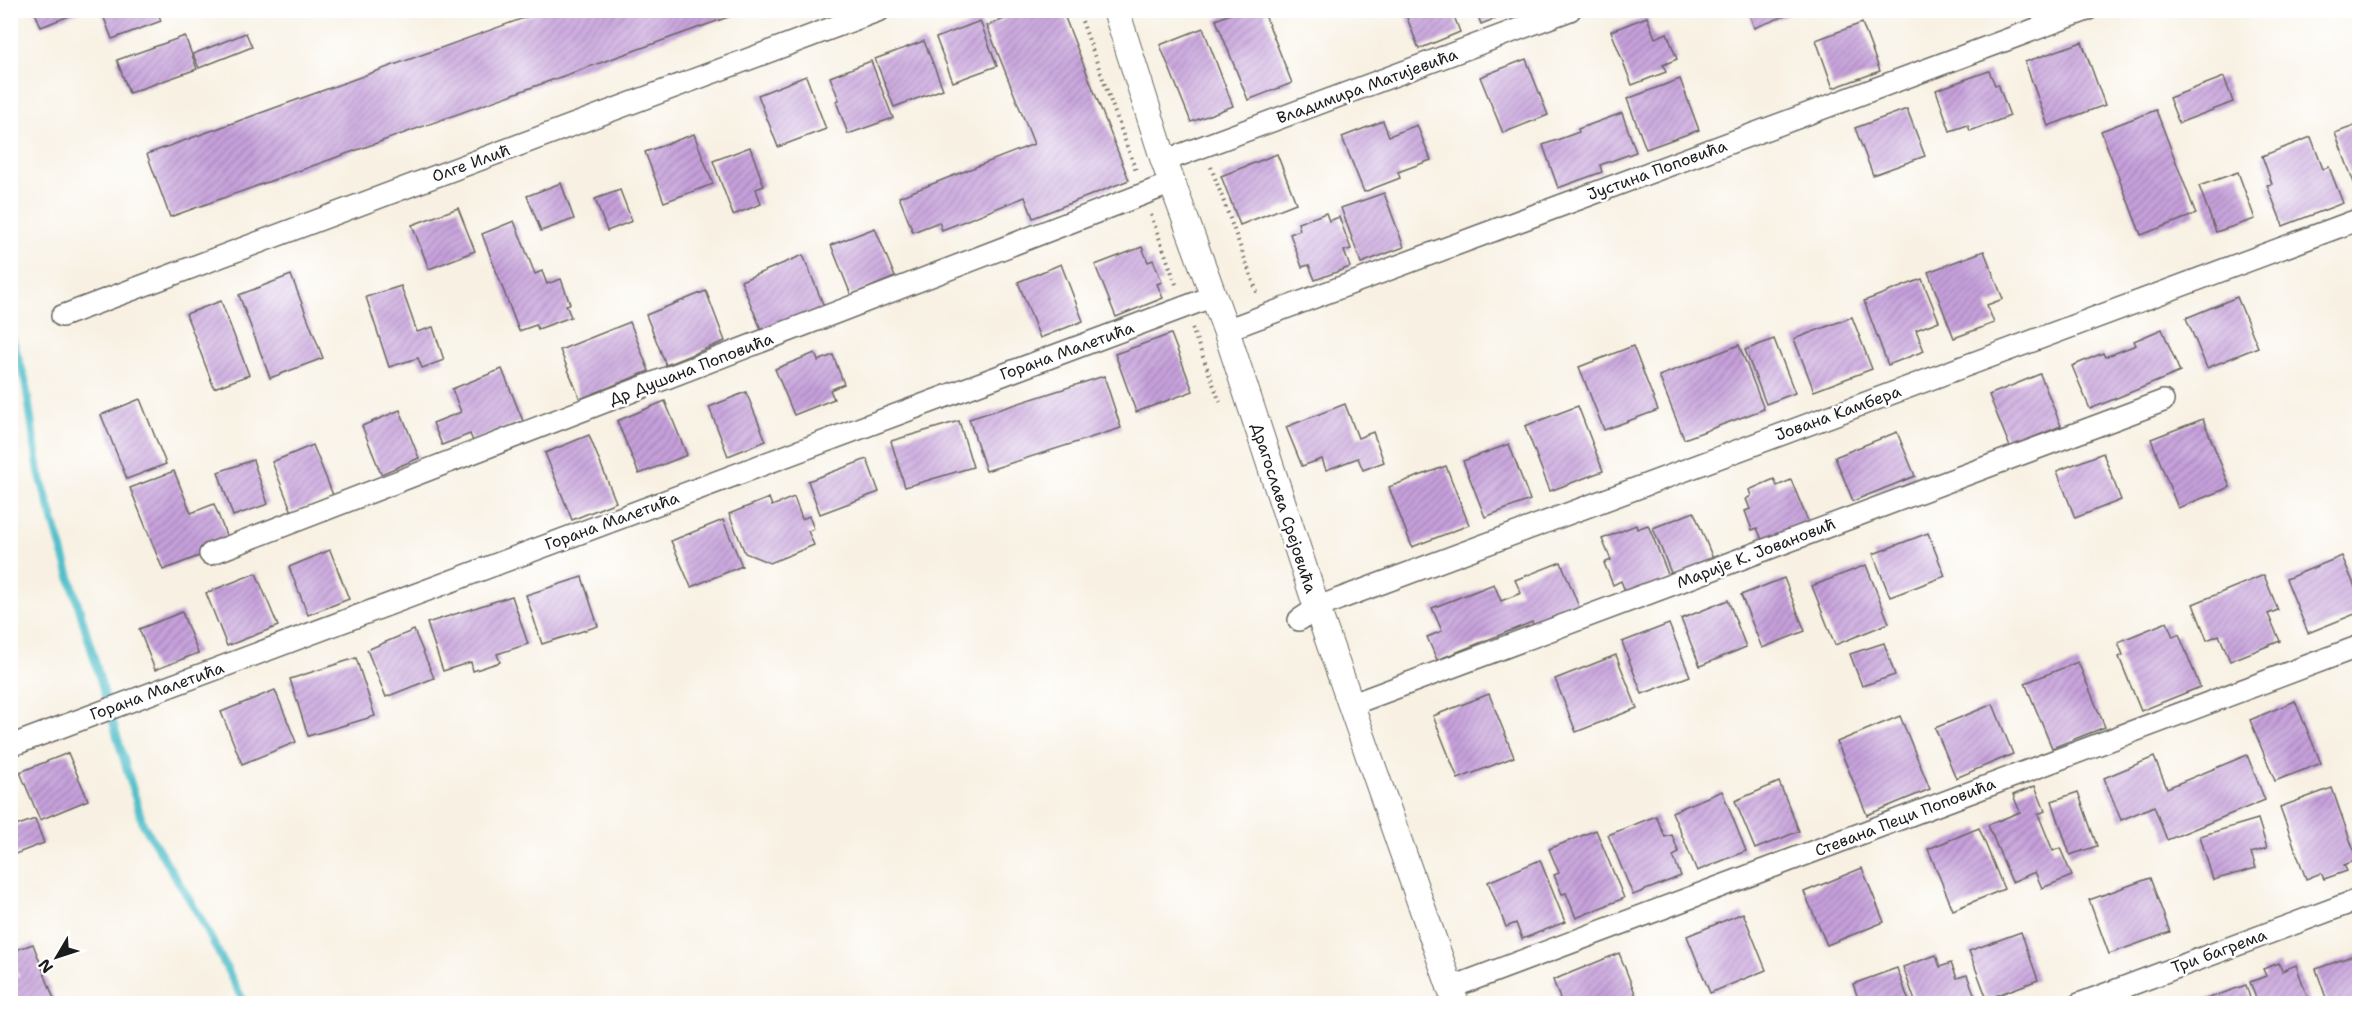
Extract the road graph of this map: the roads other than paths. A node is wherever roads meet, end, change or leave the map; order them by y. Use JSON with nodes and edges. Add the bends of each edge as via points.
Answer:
{"nodes":[{"id":1,"x":880,"y":10,"type":"edge"},
{"id":2,"x":1116,"y":10,"type":"edge"},
{"id":3,"x":1570,"y":10,"type":"edge"},
{"id":4,"x":2087,"y":10,"type":"edge"},
{"id":5,"x":1168,"y":172,"type":"junction"},
{"id":6,"x":2360,"y":219,"type":"edge"},
{"id":7,"x":1214,"y":296,"type":"junction"},
{"id":8,"x":62,"y":316,"type":"dead end"},
{"id":9,"x":1227,"y":330,"type":"junction"},
{"id":10,"x":2163,"y":401,"type":"dead end"},
{"id":11,"x":210,"y":554,"type":"dead end"},
{"id":12,"x":1308,"y":614,"type":"junction"},
{"id":13,"x":2360,"y":646,"type":"edge"},
{"id":14,"x":1350,"y":705,"type":"junction"},
{"id":15,"x":10,"y":746,"type":"edge"},
{"id":16,"x":2360,"y":899,"type":"edge"},
{"id":17,"x":1453,"y":996,"type":"edge"},
{"id":18,"x":2079,"y":1004,"type":"edge"}],
"edges":[{"from":1,"to":8,"type":"street","name":"Олге Илић"},
{"from":2,"to":5,"type":"street","name":"Драгослава Срејовића"},
{"from":3,"to":5,"type":"street","name":"Владимира Матијевића","via":[[1203,147]]},
{"from":4,"to":9,"type":"street","name":"Јустина Поповића"},
{"from":5,"to":7,"type":"street","name":"Драгослава Срејовића"},
{"from":5,"to":11,"type":"street","name":"Др Душана Поповића"},
{"from":6,"to":12,"type":"street","name":"Јована Камбера"},
{"from":7,"to":9,"type":"street","name":"Драгослава Срејовића"},
{"from":7,"to":15,"type":"street","name":"Горана Малетића"},
{"from":9,"to":12,"type":"street","name":"Драгослава Срејовића"},
{"from":10,"to":14,"type":"street","name":"Марије К. Јовановић"},
{"from":12,"to":14,"type":"street","name":"Драгослава Срејовића"},
{"from":13,"to":17,"type":"street","name":"Стевана Пеци Поповића"},
{"from":14,"to":17,"type":"street","name":"Драгослава Срејовића"},
{"from":16,"to":18,"type":"street","name":"Три багрема"}]}
